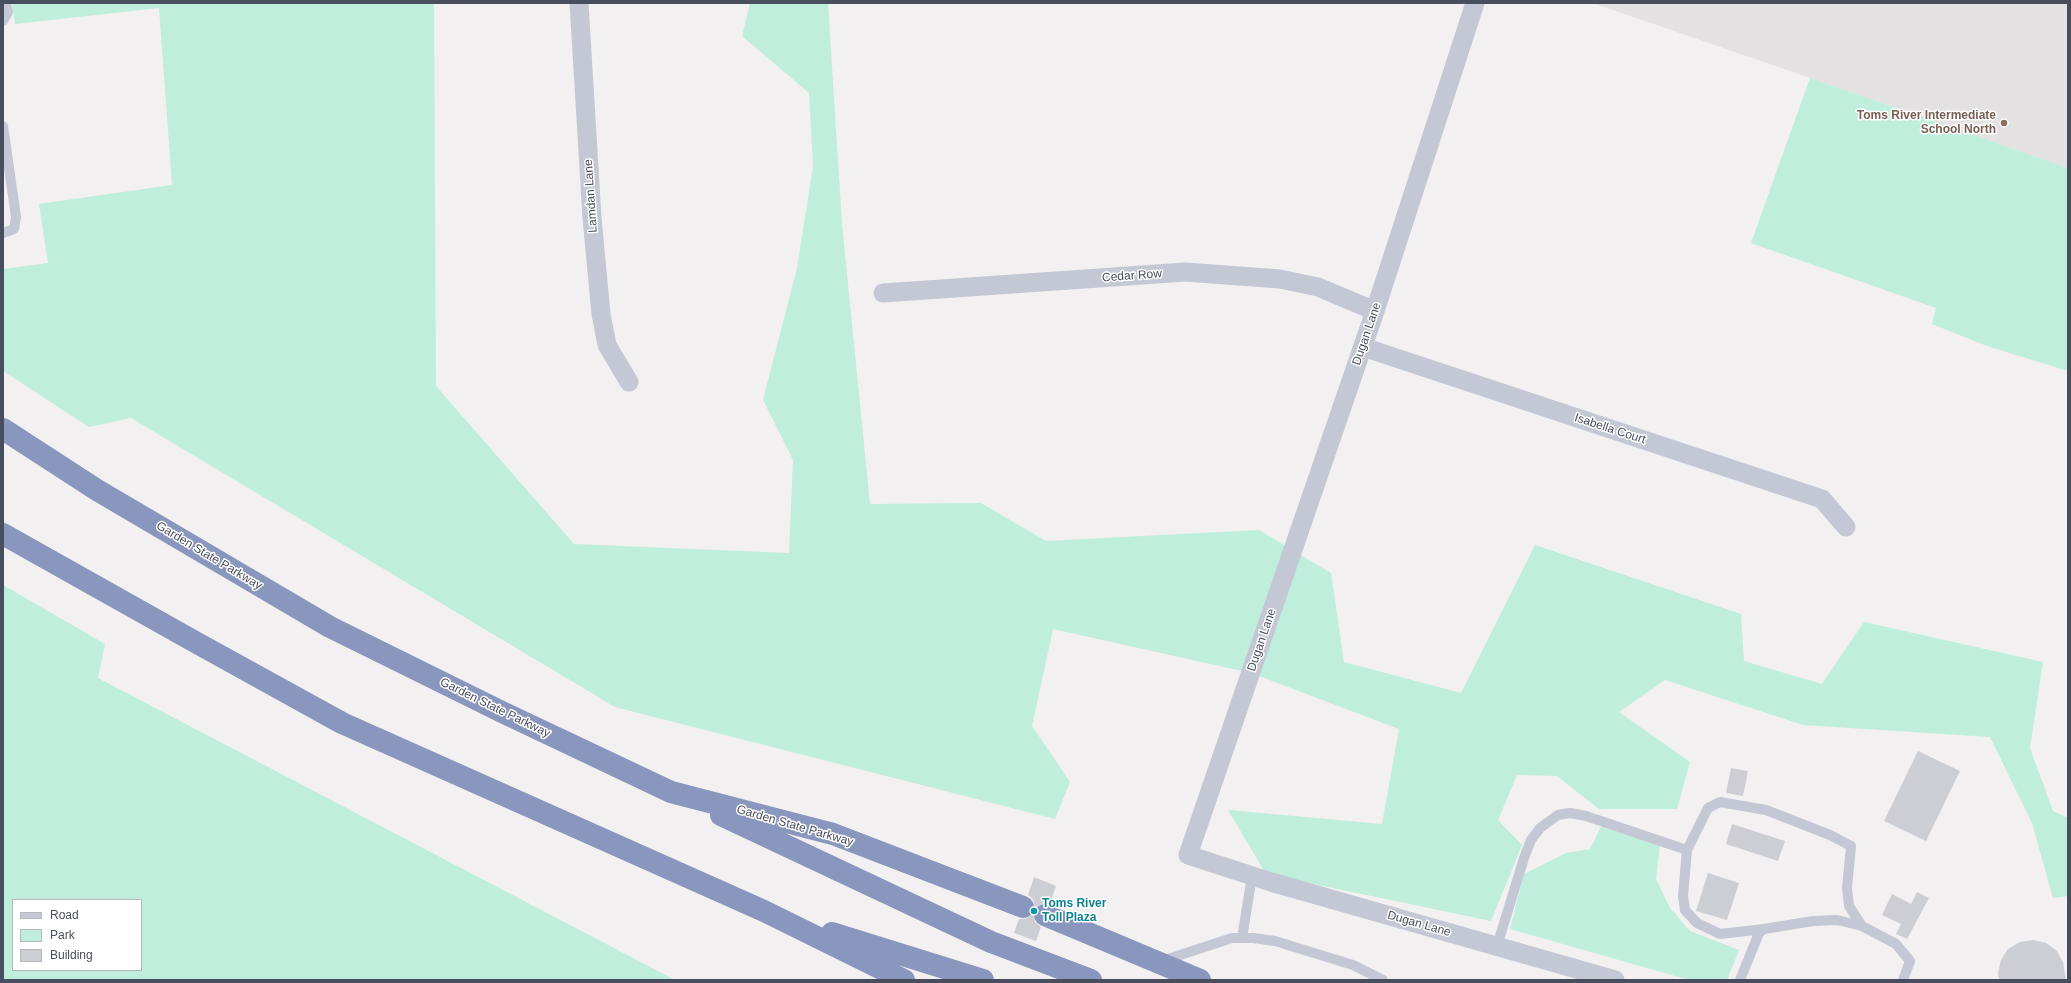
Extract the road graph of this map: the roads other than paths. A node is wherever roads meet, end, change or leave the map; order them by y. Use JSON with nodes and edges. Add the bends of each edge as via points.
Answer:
{"nodes":[{"id":1,"x":6,"y":3,"type":"edge"},
{"id":2,"x":579,"y":3,"type":"edge"},
{"id":3,"x":1475,"y":3,"type":"edge"},
{"id":4,"x":3,"y":21,"type":"edge"},
{"id":5,"x":3,"y":126,"type":"edge"},
{"id":6,"x":3,"y":233,"type":"edge"},
{"id":7,"x":883,"y":293,"type":"dead end"},
{"id":8,"x":1375,"y":311,"type":"junction"},
{"id":9,"x":1363,"y":347,"type":"junction"},
{"id":10,"x":629,"y":382,"type":"dead end"},
{"id":11,"x":3,"y":429,"type":"edge"},
{"id":12,"x":1846,"y":528,"type":"dead end"},
{"id":13,"x":3,"y":534,"type":"edge"},
{"id":14,"x":671,"y":792,"type":"junction"},
{"id":15,"x":1687,"y":850,"type":"junction"},
{"id":16,"x":1252,"y":876,"type":"junction"},
{"id":17,"x":1024,"y":907,"type":"dead end"},
{"id":18,"x":764,"y":911,"type":"junction"},
{"id":19,"x":1045,"y":915,"type":"dead end"},
{"id":20,"x":1862,"y":926,"type":"junction"},
{"id":21,"x":1764,"y":929,"type":"junction"},
{"id":22,"x":1242,"y":938,"type":"junction"},
{"id":23,"x":1497,"y":946,"type":"junction"},
{"id":24,"x":1157,"y":962,"type":"junction"},
{"id":25,"x":904,"y":980,"type":"edge"},
{"id":26,"x":983,"y":980,"type":"edge"},
{"id":27,"x":1091,"y":980,"type":"edge"},
{"id":28,"x":1200,"y":980,"type":"edge"},
{"id":29,"x":1383,"y":980,"type":"edge"},
{"id":30,"x":1615,"y":980,"type":"edge"},
{"id":31,"x":1740,"y":980,"type":"edge"},
{"id":32,"x":1903,"y":980,"type":"edge"}],
"edges":[{"from":1,"to":4,"type":"lane","via":[[8,12]]},
{"from":2,"to":10,"type":"street","name":"Lamdan Lane","via":[[592,218],[601,314],[607,345]]},
{"from":3,"to":8,"type":"street","name":"Dugan Lane"},
{"from":5,"to":6,"type":"lane","via":[[16,217],[14,229]]},
{"from":7,"to":8,"type":"street","name":"Cedar Row","via":[[1185,272],[1280,279],[1318,287]]},
{"from":8,"to":9,"type":"street","name":"Dugan Lane"},
{"from":9,"to":12,"type":"street","name":"Isabella Court","via":[[1822,499]]},
{"from":9,"to":16,"type":"street","name":"Dugan Lane","via":[[1188,855]]},
{"from":11,"to":14,"type":"highway","name":"Garden State Parkway","via":[[97,490],[330,627]]},
{"from":13,"to":18,"type":"highway","via":[[342,723]]},
{"from":14,"to":17,"type":"highway","name":"Garden State Parkway","via":[[833,834]]},
{"from":14,"to":27,"type":"highway","via":[[991,942]]},
{"from":15,"to":20,"type":"lane","via":[[1708,808],[1720,802],[1766,810],[1830,835],[1851,846],[1847,888],[1849,906]]},
{"from":15,"to":21,"type":"lane","via":[[1683,896],[1685,910],[1697,923],[1720,934]]},
{"from":15,"to":23,"type":"lane","via":[[1586,816],[1570,813],[1558,815],[1540,828],[1532,840]]},
{"from":16,"to":22,"type":"lane"},
{"from":16,"to":23,"type":"street","name":"Dugan Lane"},
{"from":18,"to":25,"type":"highway"},
{"from":18,"to":26,"type":"highway"},
{"from":19,"to":24,"type":"highway"},
{"from":20,"to":21,"type":"lane","via":[[1837,920]]},
{"from":20,"to":32,"type":"lane","via":[[1896,944],[1910,961]]},
{"from":21,"to":31,"type":"lane","via":[[1759,933]]},
{"from":22,"to":24,"type":"lane","via":[[1232,938]]},
{"from":22,"to":29,"type":"lane","via":[[1282,944],[1353,965]]},
{"from":23,"to":30,"type":"street","name":"Dugan Lane"},
{"from":24,"to":28,"type":"highway"}]}
